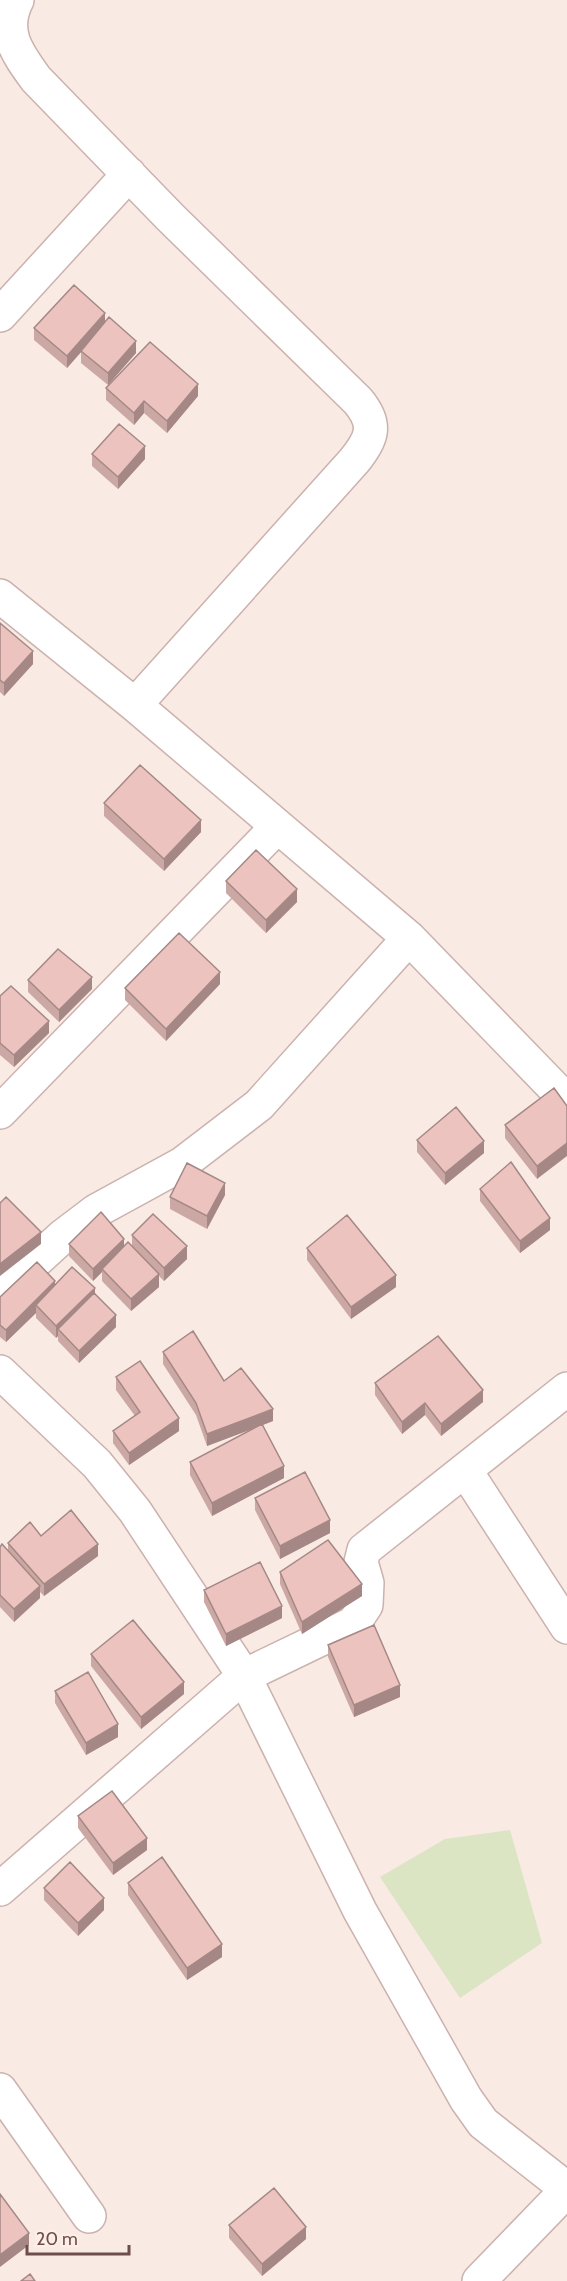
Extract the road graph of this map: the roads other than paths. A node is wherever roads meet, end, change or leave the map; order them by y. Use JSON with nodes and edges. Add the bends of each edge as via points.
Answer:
{"nodes":[{"id":1,"x":17,"y":0,"type":"edge"},
{"id":2,"x":129,"y":174,"type":"junction"},
{"id":3,"x":0,"y":315,"type":"edge"},
{"id":4,"x":0,"y":596,"type":"edge"},
{"id":5,"x":135,"y":705,"type":"junction"},
{"id":6,"x":277,"y":827,"type":"junction"},
{"id":7,"x":409,"y":938,"type":"junction"},
{"id":8,"x":567,"y":1101,"type":"edge"},
{"id":9,"x":0,"y":1112,"type":"edge"},
{"id":10,"x":0,"y":1294,"type":"edge"},
{"id":11,"x":0,"y":1372,"type":"edge"},
{"id":12,"x":567,"y":1389,"type":"edge"},
{"id":13,"x":465,"y":1470,"type":"junction"},
{"id":14,"x":567,"y":1627,"type":"edge"},
{"id":15,"x":244,"y":1676,"type":"junction"},
{"id":16,"x":0,"y":1889,"type":"edge"},
{"id":17,"x":0,"y":2091,"type":"edge"},
{"id":18,"x":567,"y":2190,"type":"edge"},
{"id":19,"x":89,"y":2216,"type":"dead end"},
{"id":20,"x":479,"y":2281,"type":"edge"}],
"edges":[{"from":1,"to":2,"type":"street","via":[[9,15],[10,34],[18,54],[36,79]]},
{"from":2,"to":3,"type":"street"},
{"from":2,"to":5,"type":"street","via":[[358,401],[366,410],[371,432],[369,443],[354,461]]},
{"from":4,"to":5,"type":"street"},
{"from":5,"to":6,"type":"street"},
{"from":6,"to":7,"type":"street"},
{"from":6,"to":9,"type":"street"},
{"from":7,"to":8,"type":"street"},
{"from":7,"to":10,"type":"street","via":[[259,1105],[182,1164],[96,1211]]},
{"from":11,"to":15,"type":"street","via":[[97,1464],[135,1511]]},
{"from":12,"to":13,"type":"street"},
{"from":13,"to":14,"type":"street"},
{"from":13,"to":15,"type":"street","via":[[364,1550],[361,1562],[367,1583],[366,1605],[354,1623]]},
{"from":15,"to":16,"type":"street"},
{"from":15,"to":18,"type":"street","via":[[360,1911],[466,2099],[483,2123]]},
{"from":17,"to":19,"type":"street"},
{"from":18,"to":20,"type":"street"}]}
